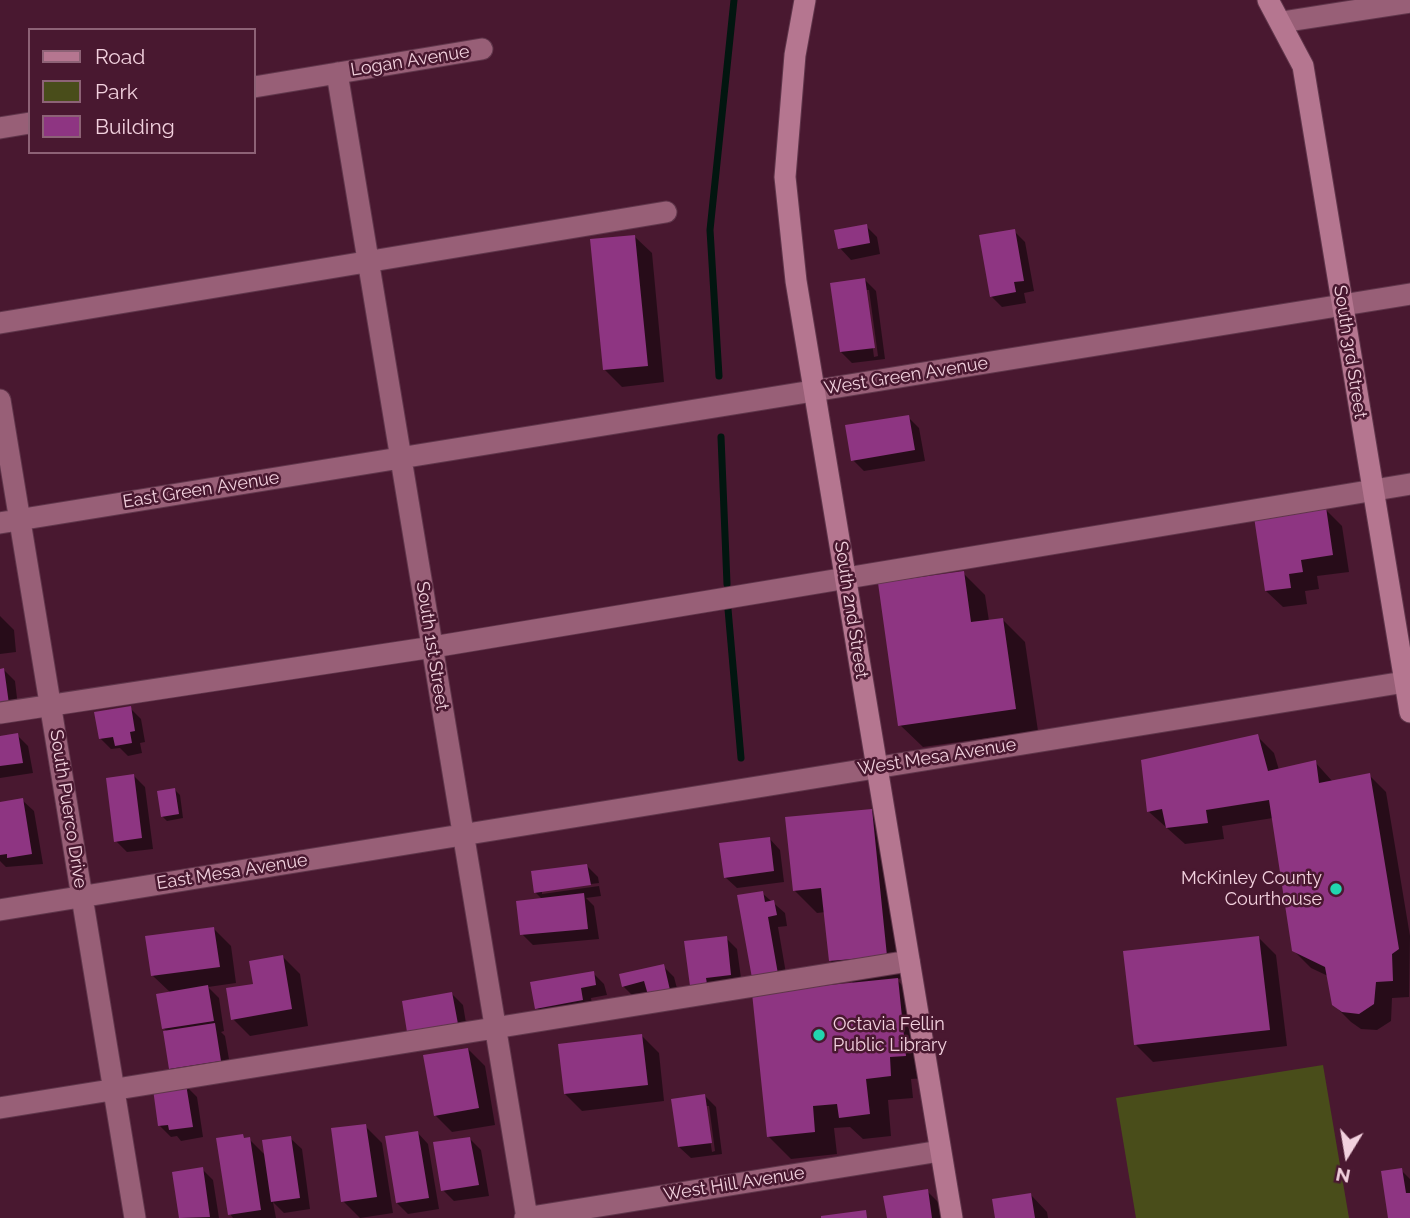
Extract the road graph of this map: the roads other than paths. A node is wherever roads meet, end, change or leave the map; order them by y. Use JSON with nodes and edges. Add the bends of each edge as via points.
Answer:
{"nodes":[{"id":1,"x":805,"y":0,"type":"edge"},
{"id":2,"x":1268,"y":0,"type":"edge"},
{"id":3,"x":1410,"y":2,"type":"edge"},
{"id":4,"x":1282,"y":23,"type":"junction"},
{"id":5,"x":482,"y":49,"type":"dead end"},
{"id":6,"x":337,"y":73,"type":"junction"},
{"id":7,"x":256,"y":87,"type":"edge"},
{"id":8,"x":28,"y":123,"type":"edge"},
{"id":9,"x":0,"y":128,"type":"edge"},
{"id":10,"x":666,"y":212,"type":"dead end"},
{"id":11,"x":368,"y":261,"type":"junction"},
{"id":12,"x":1410,"y":294,"type":"edge"},
{"id":13,"x":1342,"y":304,"type":"junction"},
{"id":14,"x":0,"y":323,"type":"edge"},
{"id":15,"x":815,"y":390,"type":"junction"},
{"id":16,"x":0,"y":400,"type":"edge"},
{"id":17,"x":401,"y":457,"type":"junction"},
{"id":18,"x":1410,"y":484,"type":"edge"},
{"id":19,"x":1373,"y":490,"type":"junction"},
{"id":20,"x":10,"y":521,"type":"edge"},
{"id":21,"x":846,"y":579,"type":"junction"},
{"id":22,"x":433,"y":647,"type":"junction"},
{"id":23,"x":1407,"y":681,"type":"edge"},
{"id":24,"x":50,"y":704,"type":"junction"},
{"id":25,"x":1410,"y":712,"type":"edge"},
{"id":26,"x":0,"y":713,"type":"edge"},
{"id":27,"x":877,"y":767,"type":"junction"},
{"id":28,"x":463,"y":835,"type":"junction"},
{"id":29,"x":82,"y":897,"type":"junction"},
{"id":30,"x":0,"y":910,"type":"edge"},
{"id":31,"x":909,"y":961,"type":"junction"},
{"id":32,"x":496,"y":1028,"type":"junction"},
{"id":33,"x":114,"y":1089,"type":"junction"},
{"id":34,"x":0,"y":1108,"type":"edge"},
{"id":35,"x":940,"y":1151,"type":"junction"},
{"id":36,"x":135,"y":1218,"type":"edge"},
{"id":37,"x":526,"y":1218,"type":"edge"},
{"id":38,"x":952,"y":1218,"type":"edge"}],
"edges":[{"from":1,"to":15,"type":"main road","name":"South 2nd Street","via":[[785,177],[796,281]]},
{"from":2,"to":4,"type":"main road","name":"South 3rd Street"},
{"from":3,"to":4,"type":"street"},
{"from":4,"to":13,"type":"main road","name":"South 3rd Street","via":[[1303,66]]},
{"from":5,"to":6,"type":"street","name":"Logan Avenue"},
{"from":6,"to":7,"type":"street","name":"Logan Avenue"},
{"from":6,"to":11,"type":"street","name":"South 1st Street"},
{"from":8,"to":9,"type":"street"},
{"from":10,"to":11,"type":"street"},
{"from":11,"to":14,"type":"street"},
{"from":11,"to":17,"type":"street","name":"South 1st Street"},
{"from":12,"to":13,"type":"street","name":"West Green Avenue"},
{"from":13,"to":15,"type":"street","name":"West Green Avenue"},
{"from":13,"to":19,"type":"main road","name":"South 3rd Street"},
{"from":15,"to":17,"type":"street","name":"West Green Avenue"},
{"from":15,"to":21,"type":"main road","name":"South 2nd Street"},
{"from":16,"to":20,"type":"street","name":"South Puerco Drive"},
{"from":17,"to":20,"type":"street","name":"East Green Avenue"},
{"from":17,"to":22,"type":"street","name":"South 1st Street"},
{"from":18,"to":19,"type":"street"},
{"from":19,"to":21,"type":"street"},
{"from":19,"to":23,"type":"main road","name":"South 3rd Street"},
{"from":20,"to":24,"type":"street","name":"South Puerco Drive"},
{"from":21,"to":22,"type":"street"},
{"from":21,"to":27,"type":"main road","name":"South 2nd Street"},
{"from":22,"to":24,"type":"street"},
{"from":22,"to":28,"type":"street","name":"South 1st Street"},
{"from":23,"to":25,"type":"main road","name":"South 3rd Street"},
{"from":23,"to":27,"type":"street","name":"West Mesa Avenue"},
{"from":24,"to":26,"type":"street"},
{"from":24,"to":29,"type":"street","name":"South Puerco Drive"},
{"from":27,"to":28,"type":"street","name":"West Mesa Avenue"},
{"from":27,"to":31,"type":"main road","name":"South 2nd Street"},
{"from":28,"to":29,"type":"street","name":"East Mesa Avenue"},
{"from":28,"to":32,"type":"street","name":"South 1st Street"},
{"from":29,"to":30,"type":"street","name":"East Mesa Avenue"},
{"from":29,"to":33,"type":"street","name":"South Puerco Drive"},
{"from":31,"to":32,"type":"street"},
{"from":31,"to":35,"type":"main road","name":"South 2nd Street"},
{"from":32,"to":33,"type":"street"},
{"from":32,"to":37,"type":"street","name":"South 1st Street"},
{"from":33,"to":34,"type":"street"},
{"from":33,"to":36,"type":"street","name":"South Puerco Drive"},
{"from":35,"to":37,"type":"street","name":"West Hill Avenue"},
{"from":35,"to":38,"type":"main road","name":"South 2nd Street"}]}
